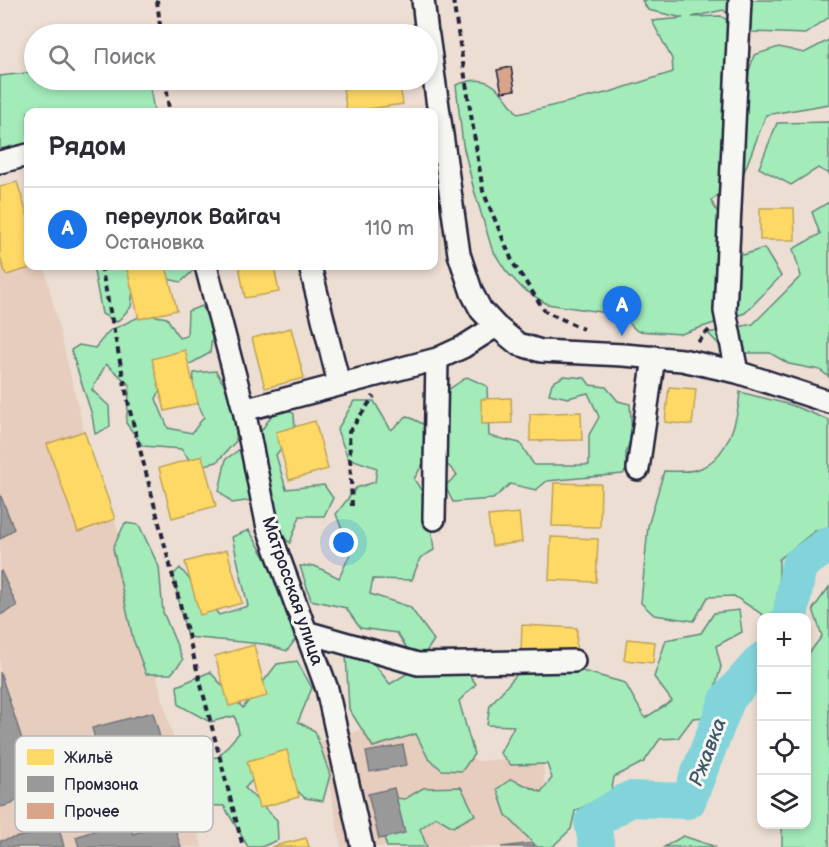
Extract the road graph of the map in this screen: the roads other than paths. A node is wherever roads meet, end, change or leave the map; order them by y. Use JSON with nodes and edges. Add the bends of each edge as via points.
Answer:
{"nodes":[{"id":1,"x":423,"y":0,"type":"edge"},
{"id":2,"x":740,"y":0,"type":"edge"},
{"id":3,"x":426,"y":24,"type":"edge"},
{"id":4,"x":435,"y":90,"type":"edge"},
{"id":5,"x":438,"y":108,"type":"edge"},
{"id":6,"x":438,"y":110,"type":"edge"},
{"id":7,"x":24,"y":156,"type":"edge"},
{"id":8,"x":0,"y":162,"type":"edge"},
{"id":9,"x":207,"y":270,"type":"edge"},
{"id":10,"x":311,"y":270,"type":"edge"},
{"id":11,"x":496,"y":326,"type":"junction"},
{"id":12,"x":654,"y":357,"type":"junction"},
{"id":13,"x":437,"y":359,"type":"junction"},
{"id":14,"x":737,"y":372,"type":"junction"},
{"id":15,"x":339,"y":384,"type":"junction"},
{"id":16,"x":829,"y":402,"type":"edge"},
{"id":17,"x":244,"y":410,"type":"junction"},
{"id":18,"x":638,"y":469,"type":"dead end"},
{"id":19,"x":434,"y":519,"type":"dead end"},
{"id":20,"x":306,"y":632,"type":"junction"},
{"id":21,"x":574,"y":661,"type":"dead end"},
{"id":22,"x":362,"y":847,"type":"edge"}],
"edges":[{"from":1,"to":3,"type":"street"},
{"from":2,"to":14,"type":"street","via":[[725,311]]},
{"from":4,"to":5,"type":"street"},
{"from":6,"to":11,"type":"street","via":[[459,254],[472,293]]},
{"from":7,"to":8,"type":"street"},
{"from":9,"to":17,"type":"street","name":"Матросская улица"},
{"from":10,"to":15,"type":"street"},
{"from":11,"to":12,"type":"street","via":[[518,344],[542,351]]},
{"from":11,"to":13,"type":"street"},
{"from":12,"to":14,"type":"street"},
{"from":12,"to":18,"type":"street"},
{"from":13,"to":15,"type":"street"},
{"from":13,"to":19,"type":"street"},
{"from":14,"to":16,"type":"street"},
{"from":15,"to":17,"type":"street"},
{"from":17,"to":20,"type":"street","name":"Матросская улица","via":[[268,528]]},
{"from":20,"to":21,"type":"street","via":[[418,664]]},
{"from":20,"to":22,"type":"street","name":"Матросская улица","via":[[327,689]]}]}
